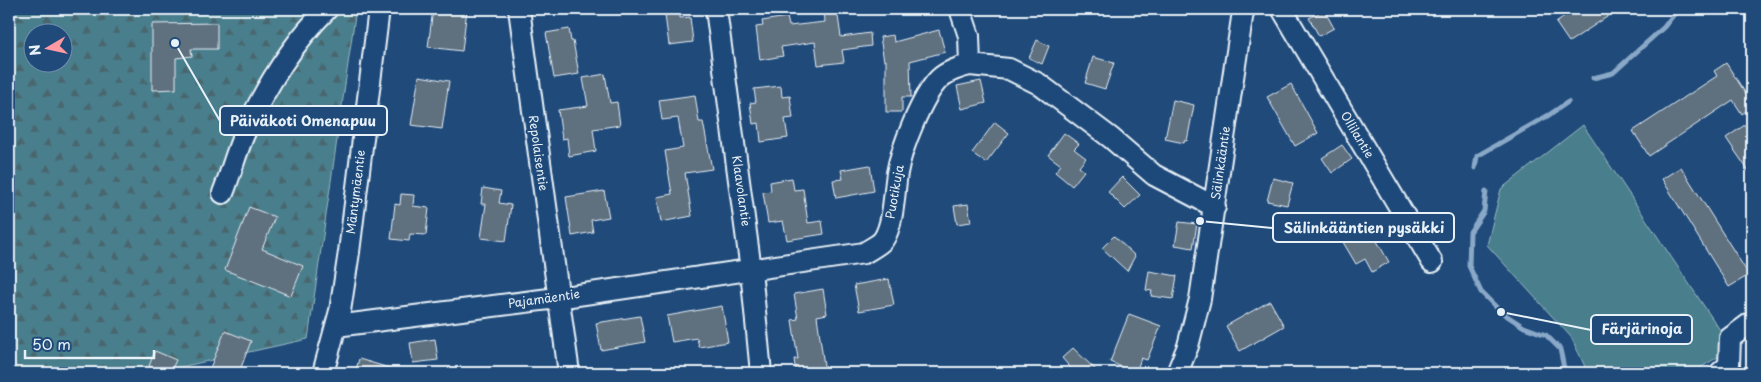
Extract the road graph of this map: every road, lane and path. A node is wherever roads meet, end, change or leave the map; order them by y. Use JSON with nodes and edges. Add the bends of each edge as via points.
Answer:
{"nodes":[{"id":1,"x":327,"y":9,"type":"edge"},
{"id":2,"x":379,"y":9,"type":"edge"},
{"id":3,"x":519,"y":9,"type":"edge"},
{"id":4,"x":716,"y":9,"type":"edge"},
{"id":5,"x":960,"y":9,"type":"edge"},
{"id":6,"x":1244,"y":9,"type":"edge"},
{"id":7,"x":1282,"y":9,"type":"edge"},
{"id":8,"x":970,"y":65,"type":"junction"},
{"id":9,"x":223,"y":193,"type":"dead end"},
{"id":10,"x":1215,"y":206,"type":"junction"},
{"id":11,"x":1432,"y":262,"type":"dead end"},
{"id":12,"x":751,"y":270,"type":"junction"},
{"id":13,"x":557,"y":298,"type":"junction"},
{"id":14,"x":1752,"y":322,"type":"edge"},
{"id":15,"x":336,"y":326,"type":"junction"},
{"id":16,"x":323,"y":373,"type":"edge"},
{"id":17,"x":569,"y":373,"type":"edge"},
{"id":18,"x":761,"y":373,"type":"edge"},
{"id":19,"x":1177,"y":373,"type":"edge"},
{"id":20,"x":1720,"y":373,"type":"edge"}],
"edges":[{"from":1,"to":9,"type":"street","via":[[281,65],[245,132]]},
{"from":2,"to":15,"type":"street","name":"Mäntymäentie","via":[[349,252]]},
{"from":3,"to":13,"type":"street","name":"Repolaisentie"},
{"from":4,"to":12,"type":"street","name":"Klaavolantie"},
{"from":5,"to":8,"type":"street","via":[[970,36]]},
{"from":6,"to":10,"type":"street","name":"Sälinkääntie"},
{"from":7,"to":11,"type":"street","name":"Ollilantie"},
{"from":8,"to":10,"type":"street","name":"Puotikuja","via":[[1009,69],[1039,84],[1154,174]]},
{"from":8,"to":12,"type":"street","name":"Puotikuja","via":[[940,79],[921,107],[897,170],[890,222],[883,240],[864,253]]},
{"from":10,"to":19,"type":"street","name":"Sälinkääntie","via":[[1200,299]]},
{"from":12,"to":13,"type":"street","name":"Pajamäentie"},
{"from":12,"to":18,"type":"street","name":"Klaavolantie"},
{"from":13,"to":15,"type":"street","name":"Pajamäentie"},
{"from":13,"to":17,"type":"street","name":"Repolaisentie"},
{"from":14,"to":20,"type":"street","via":[[1730,338],[1729,365]]},
{"from":15,"to":16,"type":"street","name":"Mäntymäentie"}]}
